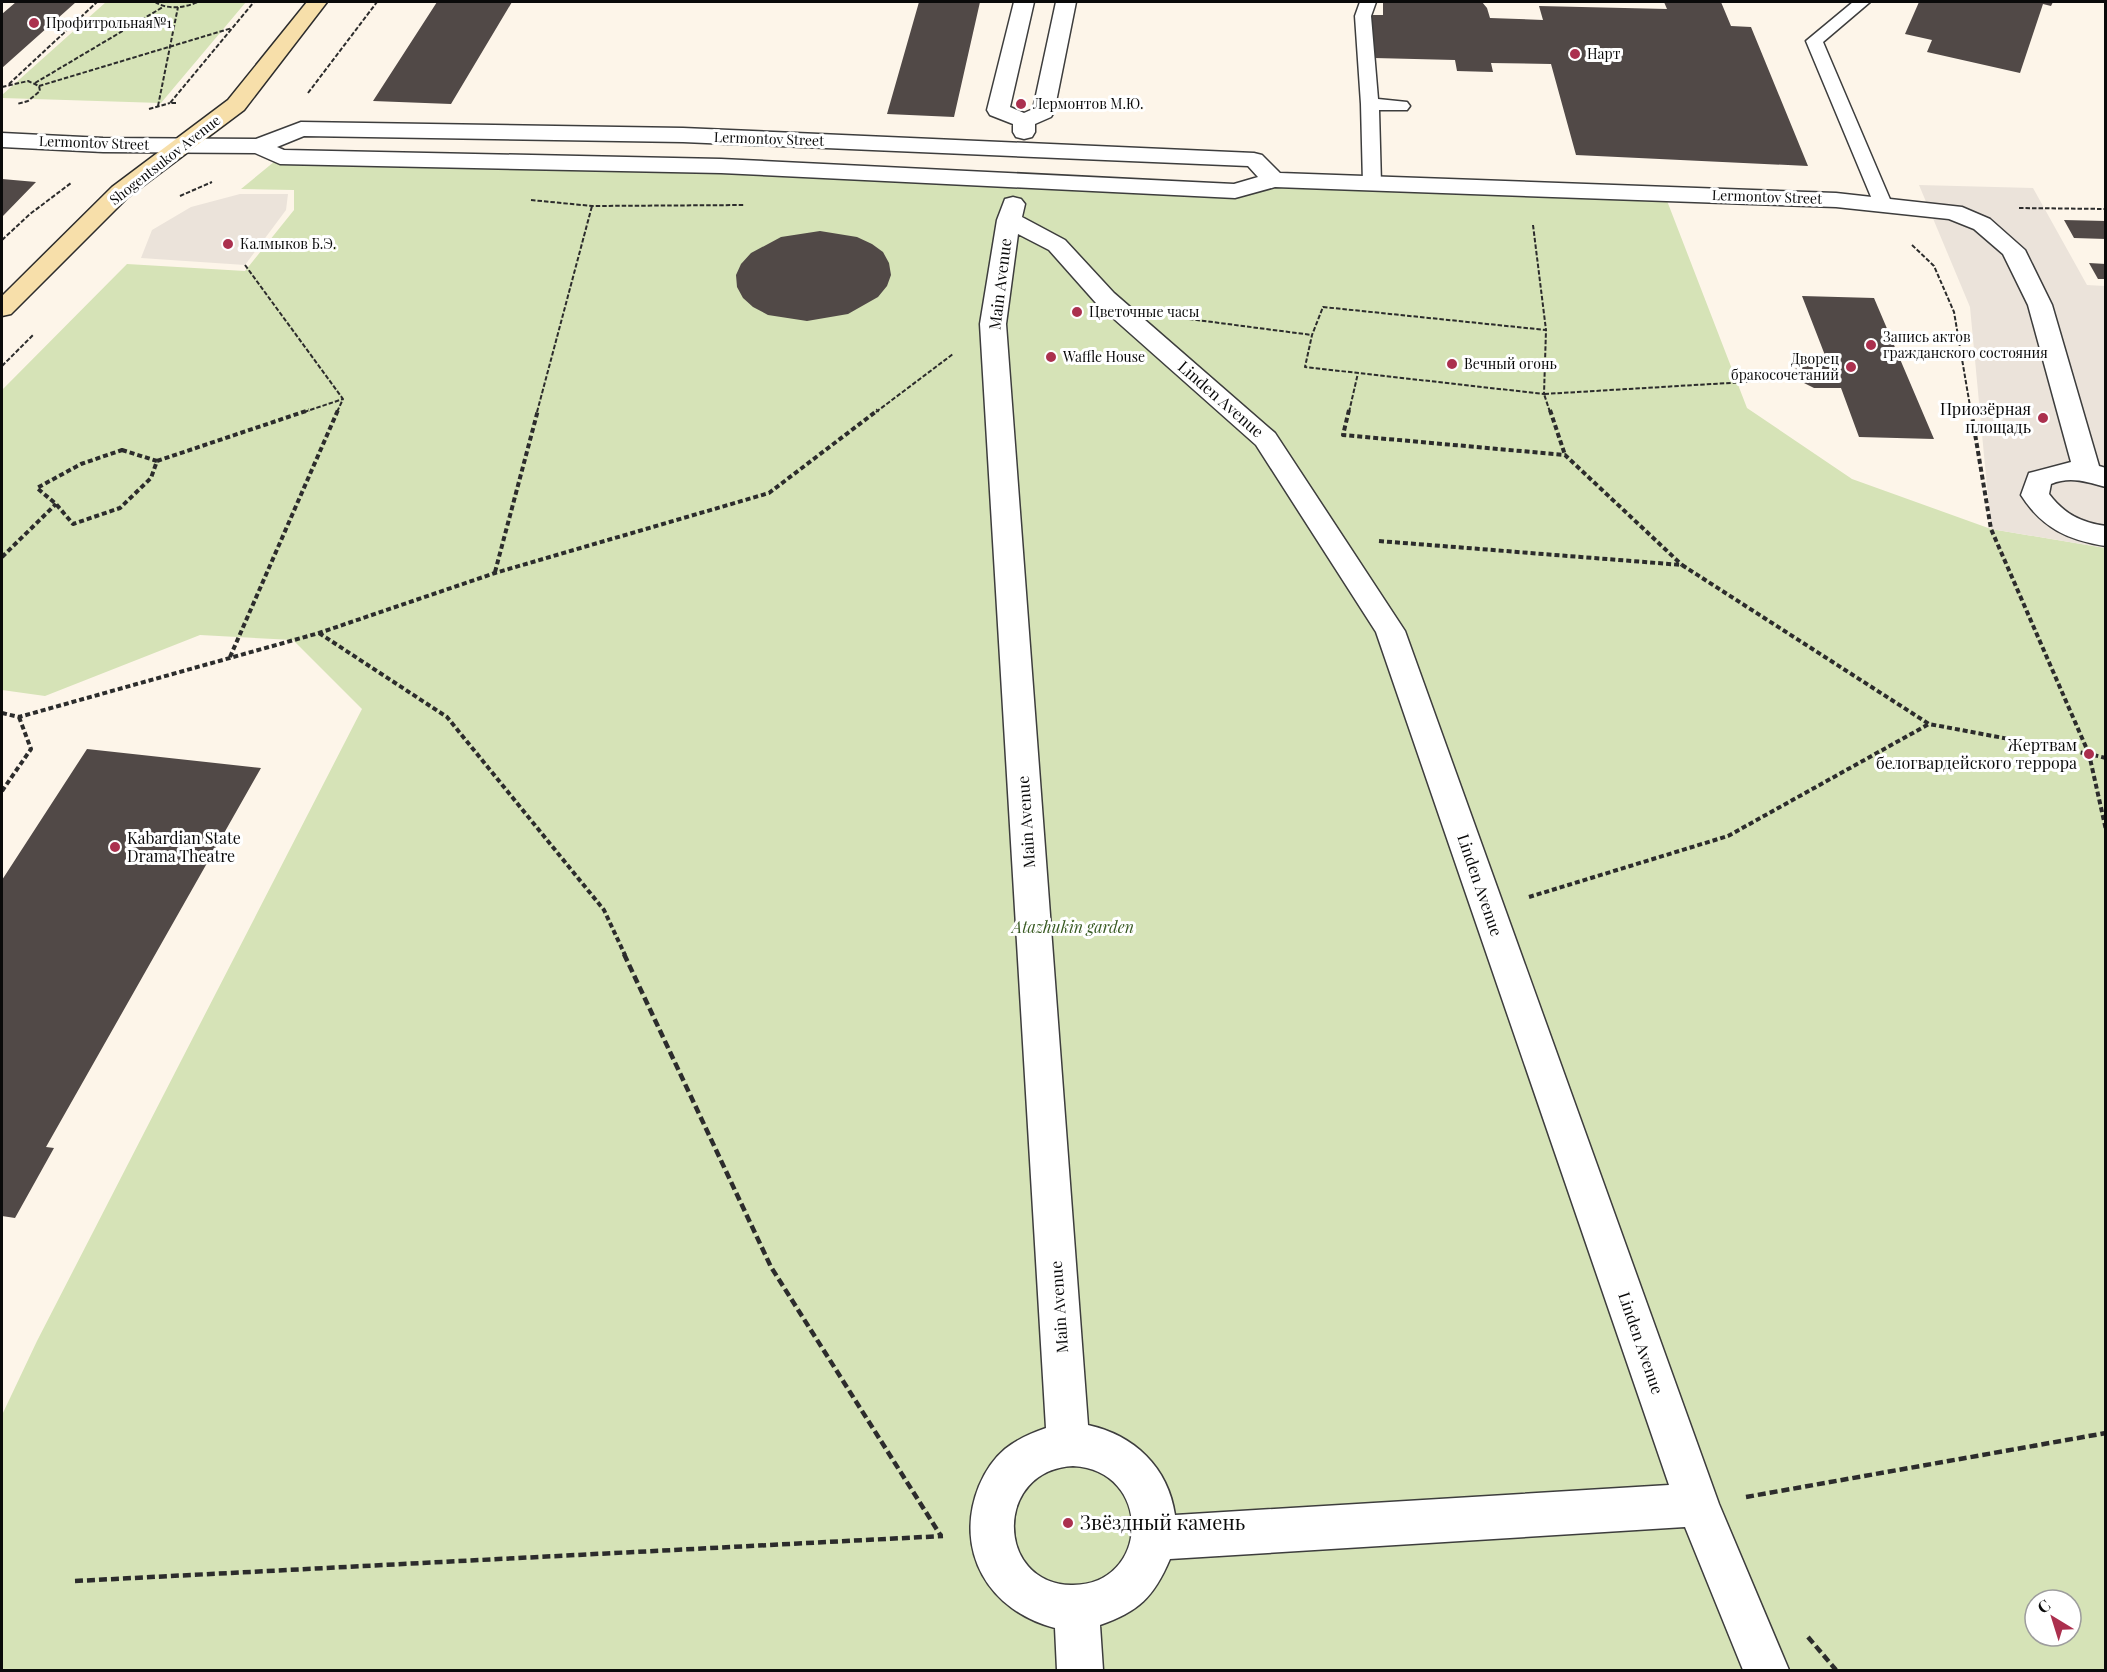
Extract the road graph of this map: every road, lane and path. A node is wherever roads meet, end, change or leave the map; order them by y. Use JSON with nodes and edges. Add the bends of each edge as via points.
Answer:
{"nodes":[{"id":1,"x":97,"y":2,"type":"edge"},
{"id":2,"x":155,"y":2,"type":"edge"},
{"id":3,"x":198,"y":2,"type":"edge"},
{"id":4,"x":254,"y":2,"type":"edge"},
{"id":5,"x":317,"y":2,"type":"edge"},
{"id":6,"x":377,"y":2,"type":"edge"},
{"id":7,"x":1024,"y":2,"type":"edge"},
{"id":8,"x":1066,"y":2,"type":"edge"},
{"id":9,"x":1368,"y":2,"type":"edge"},
{"id":10,"x":1862,"y":2,"type":"edge"},
{"id":11,"x":163,"y":6,"type":"junction"},
{"id":12,"x":178,"y":7,"type":"junction"},
{"id":13,"x":232,"y":28,"type":"junction"},
{"id":14,"x":170,"y":48,"type":"junction"},
{"id":15,"x":35,"y":83,"type":"junction"},
{"id":16,"x":9,"y":84,"type":"junction"},
{"id":17,"x":39,"y":86,"type":"junction"},
{"id":18,"x":2,"y":87,"type":"edge"},
{"id":19,"x":304,"y":99,"type":"dead end"},
{"id":20,"x":181,"y":103,"type":"dead end"},
{"id":21,"x":1370,"y":104,"type":"junction"},
{"id":22,"x":7,"y":105,"type":"dead end"},
{"id":23,"x":158,"y":106,"type":"dead end"},
{"id":24,"x":1401,"y":106,"type":"dead end"},
{"id":25,"x":731,"y":137,"type":"junction"},
{"id":26,"x":2,"y":140,"type":"edge"},
{"id":27,"x":182,"y":146,"type":"junction"},
{"id":28,"x":259,"y":147,"type":"junction"},
{"id":29,"x":721,"y":166,"type":"junction"},
{"id":30,"x":216,"y":180,"type":"dead end"},
{"id":31,"x":1274,"y":180,"type":"junction"},
{"id":32,"x":71,"y":183,"type":"dead end"},
{"id":33,"x":1372,"y":184,"type":"junction"},
{"id":34,"x":179,"y":197,"type":"dead end"},
{"id":35,"x":1883,"y":204,"type":"junction"},
{"id":36,"x":592,"y":206,"type":"dead end"},
{"id":37,"x":2106,"y":209,"type":"edge"},
{"id":38,"x":1011,"y":212,"type":"joint"},
{"id":39,"x":1954,"y":212,"type":"junction"},
{"id":40,"x":1533,"y":225,"type":"dead end"},
{"id":41,"x":2,"y":240,"type":"edge"},
{"id":42,"x":1909,"y":242,"type":"dead end"},
{"id":43,"x":245,"y":265,"type":"dead end"},
{"id":44,"x":2,"y":309,"type":"edge"},
{"id":45,"x":1120,"y":310,"type":"junction"},
{"id":46,"x":993,"y":324,"type":"junction"},
{"id":47,"x":1546,"y":330,"type":"junction"},
{"id":48,"x":1312,"y":335,"type":"junction"},
{"id":49,"x":1358,"y":373,"type":"junction"},
{"id":50,"x":1796,"y":379,"type":"dead end"},
{"id":51,"x":1544,"y":394,"type":"junction"},
{"id":52,"x":343,"y":399,"type":"junction"},
{"id":53,"x":1564,"y":455,"type":"junction"},
{"id":54,"x":157,"y":461,"type":"junction"},
{"id":55,"x":2096,"y":475,"type":"edge"},
{"id":56,"x":56,"y":504,"type":"junction"},
{"id":57,"x":2106,"y":536,"type":"edge"},
{"id":58,"x":1329,"y":537,"type":"junction"},
{"id":59,"x":2,"y":557,"type":"edge"},
{"id":60,"x":1682,"y":565,"type":"junction"},
{"id":61,"x":495,"y":573,"type":"junction"},
{"id":62,"x":319,"y":633,"type":"junction"},
{"id":63,"x":230,"y":658,"type":"junction"},
{"id":64,"x":2,"y":713,"type":"edge"},
{"id":65,"x":19,"y":717,"type":"junction"},
{"id":66,"x":1929,"y":724,"type":"junction"},
{"id":67,"x":2089,"y":754,"type":"junction"},
{"id":68,"x":2106,"y":758,"type":"edge"},
{"id":69,"x":2,"y":791,"type":"edge"},
{"id":70,"x":2106,"y":830,"type":"edge"},
{"id":71,"x":1488,"y":909,"type":"junction"},
{"id":72,"x":2106,"y":1433,"type":"edge"},
{"id":73,"x":1068,"y":1442,"type":"junction"},
{"id":74,"x":1698,"y":1505,"type":"junction"},
{"id":75,"x":993,"y":1533,"type":"junction"},
{"id":76,"x":941,"y":1536,"type":"junction"},
{"id":77,"x":1152,"y":1538,"type":"junction"},
{"id":78,"x":75,"y":1581,"type":"dead end"},
{"id":79,"x":1076,"y":1610,"type":"junction"},
{"id":80,"x":1080,"y":1671,"type":"edge"},
{"id":81,"x":1766,"y":1671,"type":"edge"}],
"edges":[{"from":1,"to":16,"type":"path"},
{"from":2,"to":11,"type":"path"},
{"from":3,"to":12,"type":"path"},
{"from":4,"to":13,"type":"path"},
{"from":5,"to":27,"type":"main road","name":"Shogentsukov Avenue","via":[[236,105]]},
{"from":6,"to":19,"type":"path"},
{"from":7,"to":8,"type":"street","via":[[998,110],[1024,126],[1043,112]]},
{"from":9,"to":21,"type":"lane","via":[[1363,16]]},
{"from":10,"to":35,"type":"lane","via":[[1814,41]]},
{"from":11,"to":12,"type":"path"},
{"from":11,"to":15,"type":"path"},
{"from":12,"to":14,"type":"path"},
{"from":13,"to":14,"type":"path"},
{"from":13,"to":20,"type":"path","via":[[170,103]]},
{"from":14,"to":17,"type":"path"},
{"from":14,"to":23,"type":"path"},
{"from":15,"to":16,"type":"path"},
{"from":15,"to":17,"type":"path"},
{"from":16,"to":18,"type":"path"},
{"from":17,"to":22,"type":"path","via":[[40,91],[28,101]]},
{"from":21,"to":24,"type":"lane"},
{"from":21,"to":33,"type":"lane"},
{"from":25,"to":28,"type":"street","name":"Lermontov Street","via":[[301,129]]},
{"from":25,"to":29,"type":"street"},
{"from":25,"to":31,"type":"street","name":"Lermontov Street","via":[[1254,160]]},
{"from":26,"to":27,"type":"street","name":"Lermontov Street"},
{"from":27,"to":28,"type":"street","name":"Lermontov Street"},
{"from":27,"to":44,"type":"main road","name":"Shogentsukov Avenue","via":[[120,192]]},
{"from":28,"to":29,"type":"street","name":"Lermontov Street","via":[[280,157]]},
{"from":29,"to":31,"type":"street","name":"Lermontov Street","via":[[1235,192]]},
{"from":30,"to":34,"type":"path"},
{"from":31,"to":33,"type":"street","name":"Lermontov Street"},
{"from":32,"to":41,"type":"path"},
{"from":33,"to":35,"type":"street","name":"Lermontov Street"},
{"from":35,"to":39,"type":"street","name":"Lermontov Street"},
{"from":36,"to":61,"type":"path"},
{"from":37,"to":39,"type":"path","via":[[2052,207]]},
{"from":38,"to":45,"type":"street","name":"Linden Avenue","via":[[1057,245]]},
{"from":38,"to":46,"type":"street","name":"Main Avenue"},
{"from":39,"to":55,"type":"street","name":"Lermontov Street","via":[[1982,224],[2013,250],[2040,305]]},
{"from":40,"to":47,"type":"path"},
{"from":42,"to":67,"type":"path","via":[[1934,266],[1954,312],[1991,529]]},
{"from":43,"to":52,"type":"path"},
{"from":45,"to":48,"type":"path"},
{"from":45,"to":58,"type":"street","name":"Linden Avenue","via":[[1266,439]]},
{"from":46,"to":61,"type":"path","via":[[769,493]]},
{"from":46,"to":73,"type":"street","name":"Main Avenue"},
{"from":47,"to":48,"type":"path","via":[[1323,307]]},
{"from":47,"to":51,"type":"path"},
{"from":48,"to":49,"type":"path","via":[[1305,367]]},
{"from":49,"to":51,"type":"path"},
{"from":49,"to":53,"type":"path","via":[[1343,435]]},
{"from":50,"to":51,"type":"path"},
{"from":51,"to":53,"type":"path"},
{"from":52,"to":54,"type":"path"},
{"from":52,"to":63,"type":"path"},
{"from":53,"to":60,"type":"path"},
{"from":54,"to":56,"type":"path","via":[[151,478],[120,508],[73,524]]},
{"from":54,"to":56,"type":"path","via":[[122,450],[81,464],[37,488]]},
{"from":55,"to":57,"type":"street","via":[[2059,470],[2039,479],[2036,495],[2048,515],[2074,530]]},
{"from":56,"to":59,"type":"path"},
{"from":58,"to":60,"type":"path"},
{"from":58,"to":71,"type":"street","name":"Linden Avenue","via":[[1390,632]]},
{"from":60,"to":66,"type":"path"},
{"from":61,"to":62,"type":"path"},
{"from":62,"to":63,"type":"path"},
{"from":62,"to":76,"type":"path","via":[[447,717],[604,910],[771,1267]]},
{"from":63,"to":65,"type":"path"},
{"from":64,"to":65,"type":"path"},
{"from":65,"to":69,"type":"path","via":[[32,749]]},
{"from":66,"to":67,"type":"path"},
{"from":66,"to":71,"type":"path","via":[[1728,836]]},
{"from":67,"to":68,"type":"path"},
{"from":67,"to":70,"type":"path"},
{"from":71,"to":74,"type":"street","name":"Linden Avenue"},
{"from":72,"to":74,"type":"path"},
{"from":73,"to":75,"type":"street","via":[[1044,1448],[1023,1460],[1007,1477],[996,1500]]},
{"from":73,"to":77,"type":"street","via":[[1091,1444],[1113,1453],[1131,1468],[1145,1490],[1152,1513]]},
{"from":74,"to":77,"type":"street"},
{"from":74,"to":81,"type":"street","name":"Linden Avenue"},
{"from":75,"to":76,"type":"path"},
{"from":75,"to":79,"type":"street","via":[[996,1552],[1008,1575],[1026,1594],[1050,1606]]},
{"from":76,"to":78,"type":"path"},
{"from":77,"to":79,"type":"street","via":[[1144,1565],[1127,1588],[1104,1604]]},
{"from":79,"to":80,"type":"street"}]}
